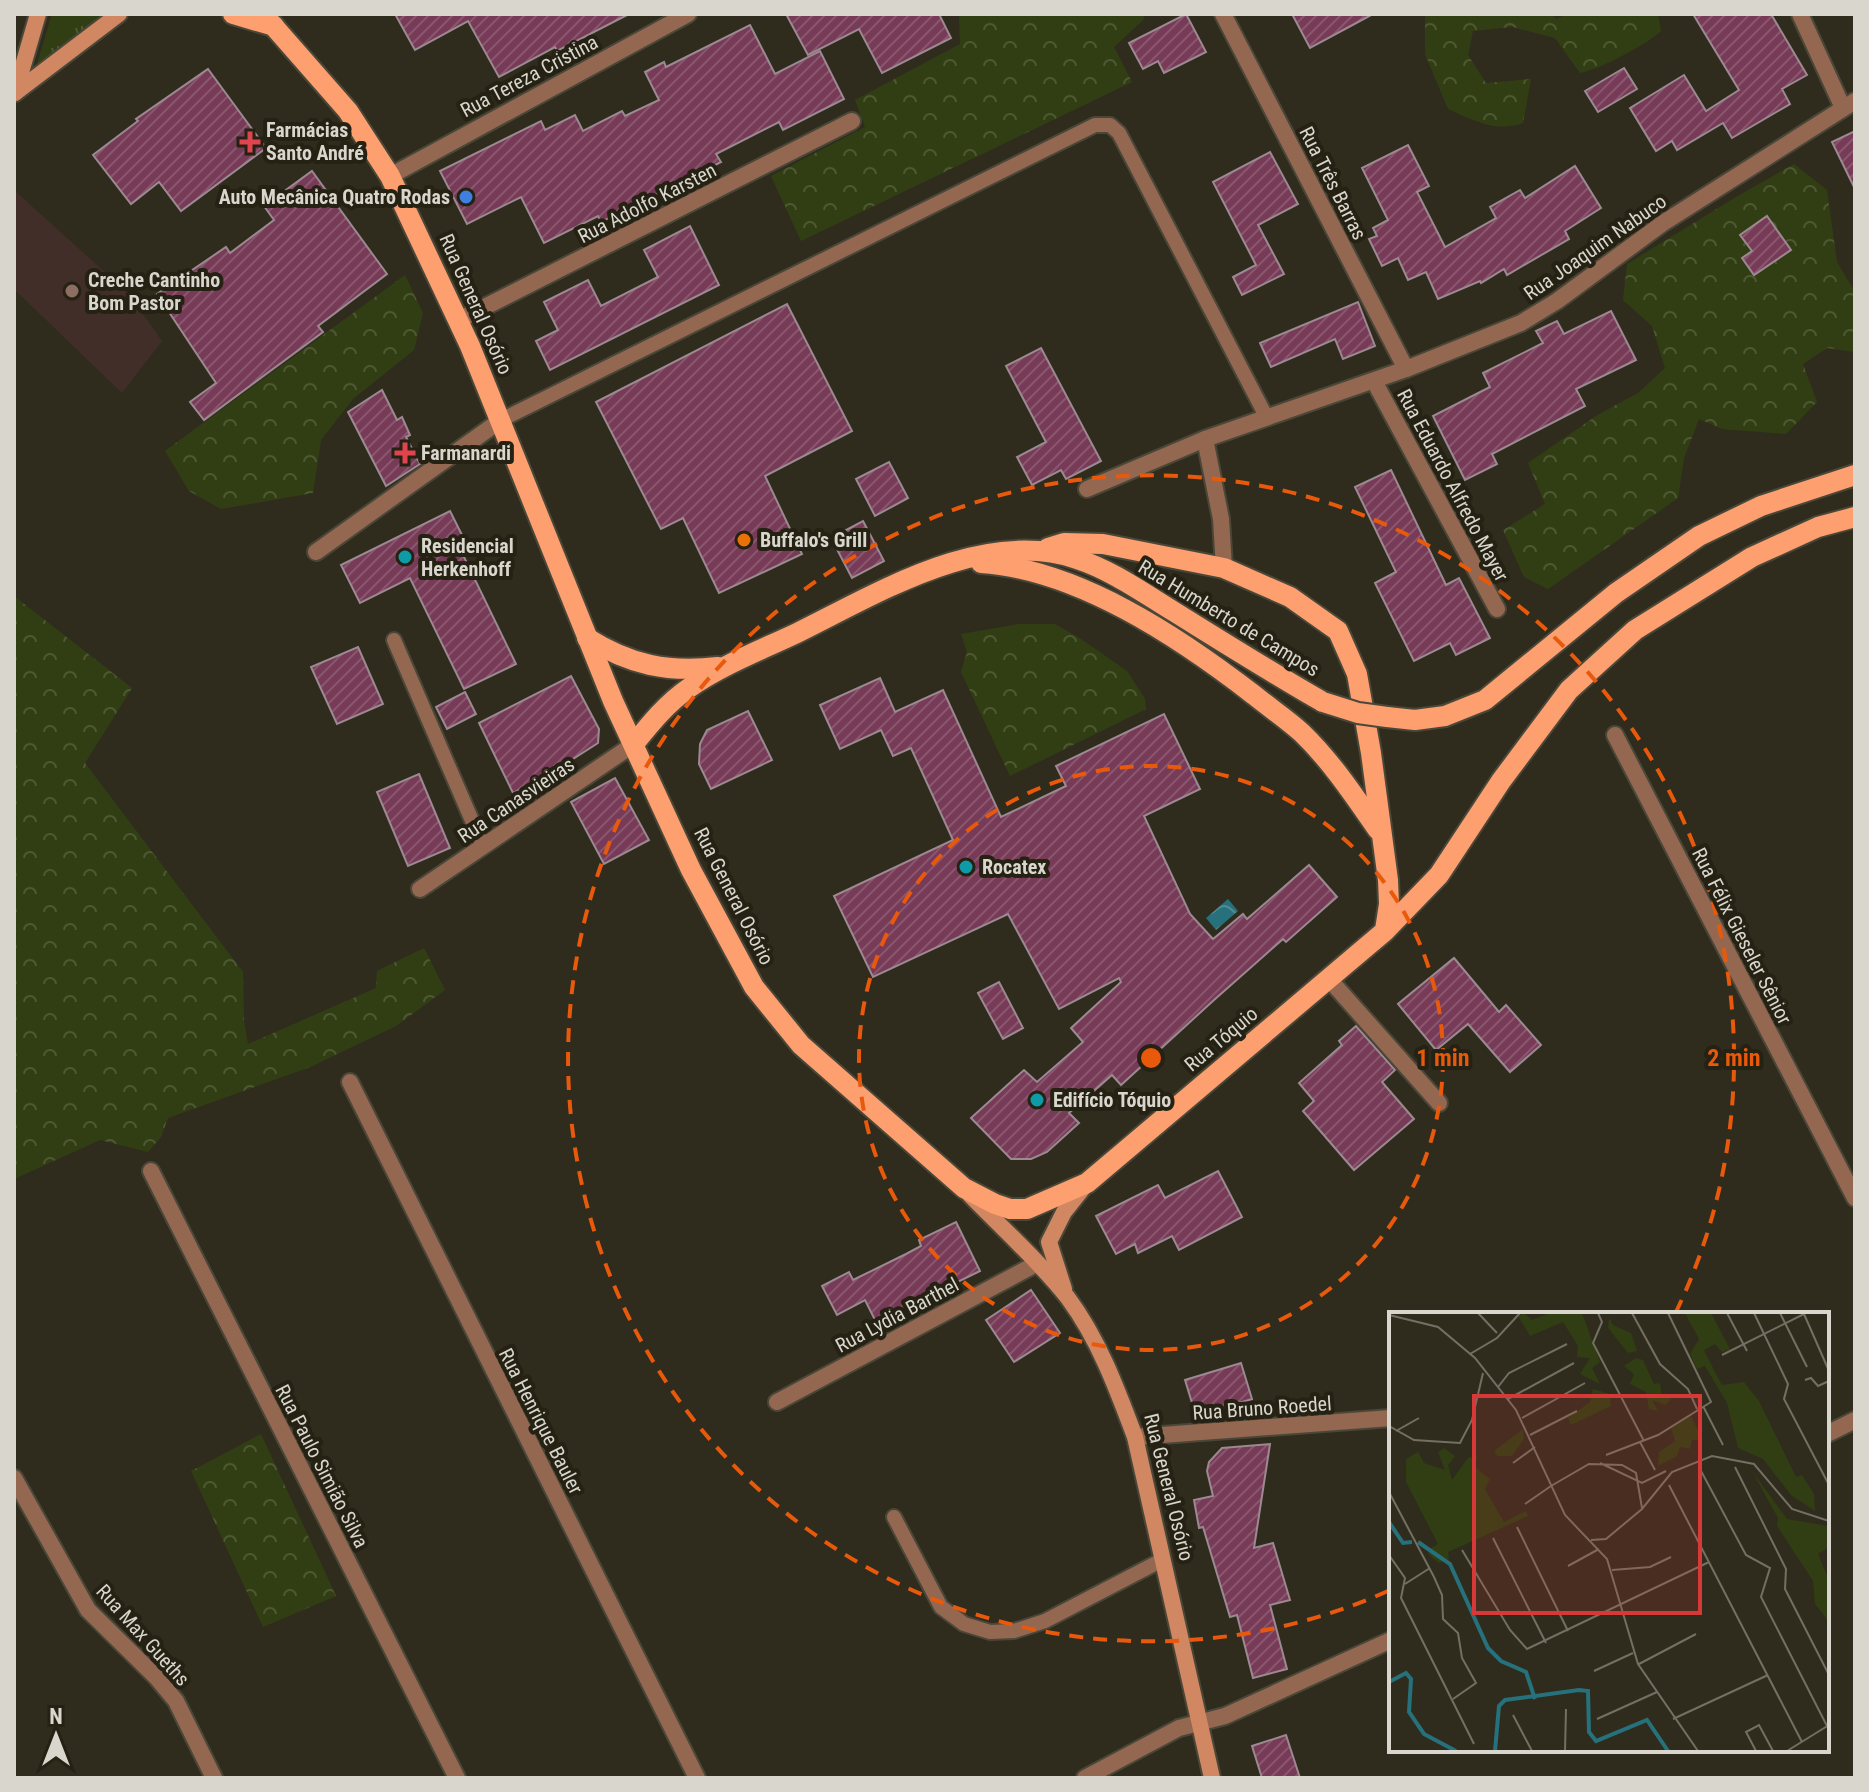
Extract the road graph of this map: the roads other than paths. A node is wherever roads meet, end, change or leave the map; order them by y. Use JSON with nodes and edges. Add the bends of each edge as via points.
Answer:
{"nodes":[{"id":1,"x":38,"y":14,"type":"edge"},
{"id":2,"x":119,"y":14,"type":"edge"},
{"id":3,"x":233,"y":14,"type":"edge"},
{"id":4,"x":688,"y":14,"type":"edge"},
{"id":5,"x":1223,"y":14,"type":"edge"},
{"id":6,"x":1800,"y":14,"type":"edge"},
{"id":7,"x":273,"y":18,"type":"edge"},
{"id":8,"x":15,"y":95,"type":"edge"},
{"id":9,"x":1849,"y":104,"type":"edge"},
{"id":10,"x":852,"y":121,"type":"dead end"},
{"id":11,"x":390,"y":176,"type":"junction"},
{"id":12,"x":459,"y":320,"type":"junction"},
{"id":13,"x":1406,"y":369,"type":"junction"},
{"id":14,"x":1374,"y":381,"type":"junction"},
{"id":15,"x":1267,"y":418,"type":"junction"},
{"id":16,"x":501,"y":420,"type":"junction"},
{"id":17,"x":1205,"y":439,"type":"junction"},
{"id":18,"x":1855,"y":475,"type":"edge"},
{"id":19,"x":1087,"y":489,"type":"dead end"},
{"id":20,"x":1855,"y":517,"type":"edge"},
{"id":21,"x":316,"y":552,"type":"dead end"},
{"id":22,"x":1037,"y":552,"type":"junction"},
{"id":23,"x":953,"y":561,"type":"junction"},
{"id":24,"x":1224,"y":568,"type":"junction"},
{"id":25,"x":1497,"y":609,"type":"dead end"},
{"id":26,"x":587,"y":638,"type":"junction"},
{"id":27,"x":394,"y":640,"type":"dead end"},
{"id":28,"x":726,"y":666,"type":"junction"},
{"id":29,"x":1615,"y":735,"type":"dead end"},
{"id":30,"x":634,"y":744,"type":"junction"},
{"id":31,"x":1380,"y":833,"type":"junction"},
{"id":32,"x":483,"y":846,"type":"junction"},
{"id":33,"x":420,"y":889,"type":"dead end"},
{"id":34,"x":1385,"y":931,"type":"junction"},
{"id":35,"x":1329,"y":979,"type":"junction"},
{"id":36,"x":350,"y":1082,"type":"dead end"},
{"id":37,"x":1439,"y":1103,"type":"dead end"},
{"id":38,"x":151,"y":1171,"type":"dead end"},
{"id":39,"x":1087,"y":1183,"type":"junction"},
{"id":40,"x":964,"y":1188,"type":"junction"},
{"id":41,"x":1855,"y":1198,"type":"edge"},
{"id":42,"x":1036,"y":1264,"type":"junction"},
{"id":43,"x":1068,"y":1298,"type":"junction"},
{"id":44,"x":777,"y":1402,"type":"dead end"},
{"id":45,"x":1389,"y":1418,"type":"edge"},
{"id":46,"x":1855,"y":1420,"type":"edge"},
{"id":47,"x":1829,"y":1433,"type":"edge"},
{"id":48,"x":1135,"y":1437,"type":"junction"},
{"id":49,"x":14,"y":1478,"type":"edge"},
{"id":50,"x":894,"y":1517,"type":"dead end"},
{"id":51,"x":1162,"y":1560,"type":"junction"},
{"id":52,"x":1389,"y":1641,"type":"edge"},
{"id":53,"x":1199,"y":1724,"type":"junction"},
{"id":54,"x":214,"y":1778,"type":"edge"},
{"id":55,"x":457,"y":1778,"type":"edge"},
{"id":56,"x":697,"y":1778,"type":"edge"},
{"id":57,"x":1085,"y":1778,"type":"edge"},
{"id":58,"x":1212,"y":1778,"type":"edge"}],
"edges":[{"from":1,"to":8,"type":"main road"},
{"from":2,"to":8,"type":"main road"},
{"from":3,"to":7,"type":"main road","name":"Rua General Osório"},
{"from":4,"to":11,"type":"street","name":"Rua Tereza Cristina"},
{"from":5,"to":13,"type":"street","name":"Rua Três Barras"},
{"from":6,"to":9,"type":"street"},
{"from":7,"to":11,"type":"main road","name":"Rua General Osório","via":[[348,111]]},
{"from":9,"to":13,"type":"street","name":"Rua Joaquim Nabuco","via":[[1663,223],[1521,323]]},
{"from":10,"to":12,"type":"street","name":"Rua Adolfo Karsten"},
{"from":11,"to":12,"type":"main road","name":"Rua General Osório"},
{"from":12,"to":16,"type":"main road","name":"Rua General Osório"},
{"from":13,"to":14,"type":"street","name":"Rua Joaquim Nabuco"},
{"from":14,"to":15,"type":"street","name":"Rua Joaquim Nabuco"},
{"from":14,"to":25,"type":"street","name":"Rua Eduardo Alfredo Mayer"},
{"from":15,"to":16,"type":"lane","via":[[1119,133],[1110,125],[1095,125]]},
{"from":15,"to":17,"type":"street","name":"Rua Joaquim Nabuco"},
{"from":16,"to":21,"type":"street"},
{"from":16,"to":26,"type":"main road","name":"Rua General Osório"},
{"from":17,"to":19,"type":"street","name":"Rua Joaquim Nabuco"},
{"from":17,"to":24,"type":"street","via":[[1221,519]]},
{"from":18,"to":22,"type":"main road","name":"Rua Humberto de Campos","bridge":true,"via":[[1761,506],[1699,536],[1616,593],[1485,700],[1445,716],[1415,720],[1358,713],[1323,702],[1104,571],[1075,558]]},
{"from":20,"to":34,"type":"main road","via":[[1818,527],[1752,557],[1635,630],[1569,690],[1439,875]]},
{"from":22,"to":23,"type":"main road","name":"Rua Humberto de Campos","via":[[1017,550]]},
{"from":22,"to":24,"type":"main road","via":[[1064,543],[1103,544]]},
{"from":23,"to":28,"type":"main road","name":"Rua Humberto de Campos"},
{"from":23,"to":31,"type":"main road","via":[[997,564],[1084,588],[1177,642],[1302,733]]},
{"from":24,"to":31,"type":"main road","via":[[1290,597],[1338,631],[1357,674]]},
{"from":26,"to":28,"type":"main road","name":"Rua Humberto de Campos","via":[[652,667]]},
{"from":26,"to":30,"type":"main road","name":"Rua General Osório"},
{"from":27,"to":32,"type":"lane"},
{"from":28,"to":30,"type":"main road","name":"Rua Humberto de Campos","via":[[678,696]]},
{"from":29,"to":41,"type":"street","name":"Rua Félix Gieseler Sênior"},
{"from":30,"to":32,"type":"street","name":"Rua Canasvieiras"},
{"from":30,"to":40,"type":"main road","name":"Rua General Osório","via":[[691,870],[754,987],[801,1045]]},
{"from":31,"to":34,"type":"main road","via":[[1389,892]]},
{"from":32,"to":33,"type":"street","name":"Rua Canasvieiras"},
{"from":34,"to":35,"type":"main road","name":"Rua Tóquio"},
{"from":35,"to":37,"type":"street"},
{"from":35,"to":39,"type":"main road","name":"Rua Tóquio"},
{"from":36,"to":56,"type":"street","name":"Rua Henrique Bauler"},
{"from":38,"to":55,"type":"street","name":"Rua Paulo Simião Silva"},
{"from":39,"to":40,"type":"main road","name":"Rua Tóquio","via":[[1027,1209],[995,1204]]},
{"from":39,"to":43,"type":"main road","name":"Rua Tóquio","via":[[1049,1242]]},
{"from":40,"to":42,"type":"main road","name":"Rua General Osório"},
{"from":42,"to":43,"type":"main road","name":"Rua General Osório"},
{"from":42,"to":44,"type":"street","name":"Rua Lydia Barthel"},
{"from":43,"to":48,"type":"main road","name":"Rua General Osório","via":[[1099,1347]]},
{"from":45,"to":48,"type":"street","name":"Rua Bruno Roedel"},
{"from":46,"to":47,"type":"street"},
{"from":48,"to":51,"type":"main road","name":"Rua General Osório"},
{"from":49,"to":54,"type":"street","name":"Rua Max Gueths","via":[[88,1610],[176,1701]]},
{"from":50,"to":51,"type":"lane","via":[[941,1607],[964,1624],[990,1632],[1045,1621]]},
{"from":51,"to":53,"type":"main road","name":"Rua General Osório"},
{"from":52,"to":53,"type":"street"},
{"from":53,"to":57,"type":"street","via":[[1179,1728]]},
{"from":53,"to":58,"type":"main road","name":"Rua General Osório"}]}
